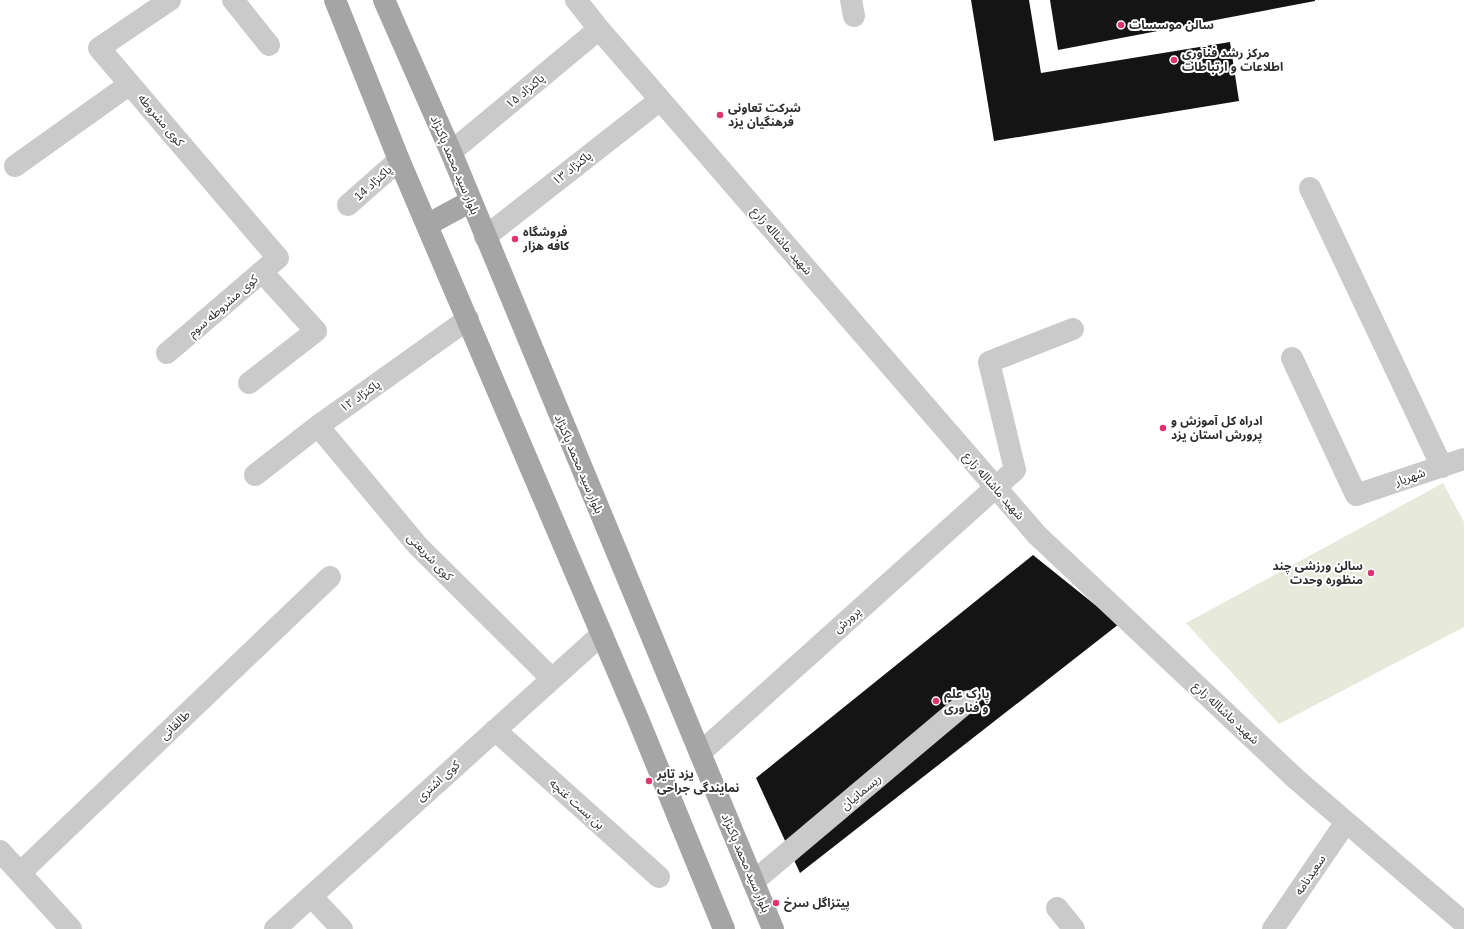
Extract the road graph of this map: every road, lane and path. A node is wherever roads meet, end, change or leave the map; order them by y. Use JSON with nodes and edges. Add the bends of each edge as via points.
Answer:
{"nodes":[{"id":1,"x":170,"y":0,"type":"edge"},
{"id":2,"x":233,"y":0,"type":"edge"},
{"id":3,"x":335,"y":0,"type":"edge"},
{"id":4,"x":384,"y":0,"type":"edge"},
{"id":5,"x":576,"y":0,"type":"edge"},
{"id":6,"x":599,"y":29,"type":"junction"},
{"id":7,"x":269,"y":45,"type":"dead end"},
{"id":8,"x":130,"y":84,"type":"junction"},
{"id":9,"x":660,"y":100,"type":"junction"},
{"id":10,"x":451,"y":152,"type":"junction"},
{"id":11,"x":399,"y":160,"type":"junction"},
{"id":12,"x":15,"y":166,"type":"dead end"},
{"id":13,"x":1310,"y":188,"type":"dead end"},
{"id":14,"x":471,"y":201,"type":"junction"},
{"id":15,"x":348,"y":205,"type":"dead end"},
{"id":16,"x":427,"y":225,"type":"junction"},
{"id":17,"x":485,"y":237,"type":"junction"},
{"id":18,"x":270,"y":265,"type":"junction"},
{"id":19,"x":468,"y":319,"type":"junction"},
{"id":20,"x":1073,"y":329,"type":"dead end"},
{"id":21,"x":167,"y":353,"type":"dead end"},
{"id":22,"x":1292,"y":358,"type":"dead end"},
{"id":23,"x":249,"y":383,"type":"dead end"},
{"id":24,"x":318,"y":426,"type":"junction"},
{"id":25,"x":1464,"y":459,"type":"edge"},
{"id":26,"x":1442,"y":467,"type":"junction"},
{"id":27,"x":254,"y":475,"type":"dead end"},
{"id":28,"x":994,"y":487,"type":"junction"},
{"id":29,"x":330,"y":577,"type":"dead end"},
{"id":30,"x":602,"y":634,"type":"junction"},
{"id":31,"x":552,"y":679,"type":"junction"},
{"id":32,"x":968,"y":701,"type":"dead end"},
{"id":33,"x":495,"y":730,"type":"junction"},
{"id":34,"x":700,"y":753,"type":"junction"},
{"id":35,"x":1346,"y":822,"type":"junction"},
{"id":36,"x":0,"y":851,"type":"edge"},
{"id":37,"x":20,"y":873,"type":"junction"},
{"id":38,"x":658,"y":877,"type":"dead end"},
{"id":39,"x":753,"y":882,"type":"junction"},
{"id":40,"x":311,"y":896,"type":"junction"},
{"id":41,"x":1057,"y":908,"type":"dead end"},
{"id":42,"x":1464,"y":923,"type":"edge"},
{"id":43,"x":71,"y":929,"type":"edge"},
{"id":44,"x":275,"y":929,"type":"edge"},
{"id":45,"x":342,"y":929,"type":"edge"},
{"id":46,"x":724,"y":929,"type":"edge"},
{"id":47,"x":773,"y":929,"type":"edge"},
{"id":48,"x":1074,"y":929,"type":"edge"},
{"id":49,"x":1273,"y":929,"type":"edge"}],
"edges":[{"from":1,"to":8,"type":"street","name":"کوی مشروطه","via":[[99,48]]},
{"from":2,"to":7,"type":"street"},
{"from":3,"to":11,"type":"main road"},
{"from":4,"to":10,"type":"main road","name":"بلوار سید محمد پاکنژاد"},
{"from":5,"to":6,"type":"street","name":"شهید ماشااله زارع"},
{"from":6,"to":9,"type":"street","name":"شهید ماشااله زارع"},
{"from":6,"to":10,"type":"street","name":"پاکنژاد ۱۵"},
{"from":8,"to":12,"type":"street"},
{"from":8,"to":18,"type":"street","name":"کوی مشروطه"},
{"from":9,"to":17,"type":"street","name":"پاکنژاد ۱۳"},
{"from":9,"to":28,"type":"street","name":"شهید ماشااله زارع"},
{"from":10,"to":14,"type":"main road","name":"بلوار سید محمد پاکنژاد"},
{"from":11,"to":15,"type":"street","name":"پاکنژاد 14"},
{"from":11,"to":16,"type":"main road"},
{"from":13,"to":26,"type":"street"},
{"from":14,"to":16,"type":"main road"},
{"from":14,"to":17,"type":"main road","name":"بلوار سید محمد پاکنژاد"},
{"from":16,"to":19,"type":"main road"},
{"from":17,"to":34,"type":"main road","name":"بلوار سید محمد پاکنژاد"},
{"from":18,"to":21,"type":"street","name":"کوی مشروطه سوم"},
{"from":18,"to":23,"type":"street","name":"کوی مشروطه","via":[[316,331]]},
{"from":19,"to":24,"type":"street","name":"پاکنژاد ۱۲"},
{"from":19,"to":30,"type":"main road"},
{"from":20,"to":28,"type":"street","name":"پرورش","via":[[989,362],[1015,470]]},
{"from":22,"to":26,"type":"street","name":"شهریار","via":[[1356,496]]},
{"from":24,"to":27,"type":"street","name":"پاکنژاد ۱۲"},
{"from":24,"to":31,"type":"street","name":"کوی شریعتی","via":[[418,546]]},
{"from":25,"to":26,"type":"street","name":"شهریار"},
{"from":28,"to":34,"type":"street","name":"پرورش"},
{"from":28,"to":35,"type":"street","name":"شهید ماشااله زارع","via":[[1037,535],[1296,779]]},
{"from":29,"to":37,"type":"street","name":"طالقانی"},
{"from":30,"to":31,"type":"street","name":"کوی اشتری"},
{"from":30,"to":46,"type":"main road"},
{"from":31,"to":33,"type":"street","name":"کوی اشتری"},
{"from":32,"to":39,"type":"street","name":"ریسمانیان"},
{"from":33,"to":38,"type":"street","name":"بن بست غنچه"},
{"from":33,"to":40,"type":"street","name":"کوی اشتری"},
{"from":34,"to":39,"type":"main road","name":"بلوار سید محمد پاکنژاد"},
{"from":35,"to":42,"type":"street","name":"شهید ماشااله زارع"},
{"from":35,"to":49,"type":"street","name":"سعیدنامه"},
{"from":36,"to":37,"type":"street"},
{"from":37,"to":43,"type":"street"},
{"from":39,"to":47,"type":"main road","name":"بلوار سید محمد پاکنژاد"},
{"from":40,"to":44,"type":"street","name":"کوی اشتری"},
{"from":40,"to":45,"type":"street"},
{"from":41,"to":48,"type":"street"}]}
